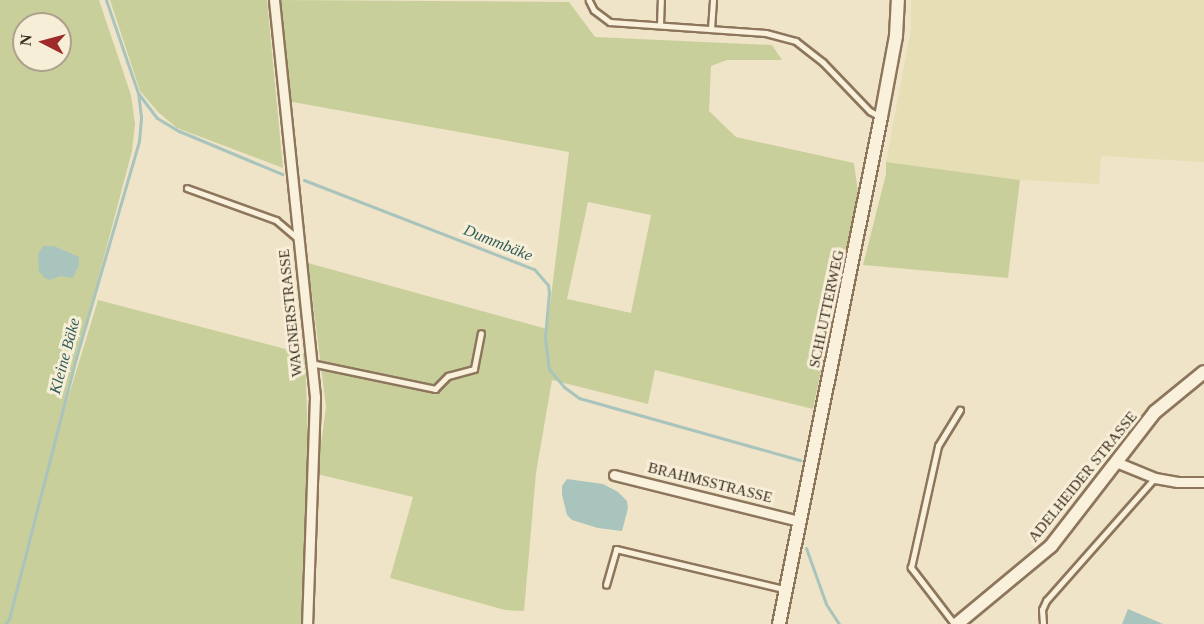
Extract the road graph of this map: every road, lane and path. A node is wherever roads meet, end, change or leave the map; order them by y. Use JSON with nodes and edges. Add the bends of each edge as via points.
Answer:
{"nodes":[{"id":1,"x":274,"y":0,"type":"edge"},
{"id":2,"x":589,"y":0,"type":"edge"},
{"id":3,"x":661,"y":0,"type":"edge"},
{"id":4,"x":713,"y":0,"type":"edge"},
{"id":5,"x":898,"y":0,"type":"edge"},
{"id":6,"x":660,"y":25,"type":"junction"},
{"id":7,"x":711,"y":29,"type":"junction"},
{"id":8,"x":881,"y":117,"type":"junction"},
{"id":9,"x":187,"y":188,"type":"dead end"},
{"id":10,"x":298,"y":238,"type":"junction"},
{"id":11,"x":482,"y":334,"type":"dead end"},
{"id":12,"x":311,"y":363,"type":"junction"},
{"id":13,"x":1204,"y":372,"type":"edge"},
{"id":14,"x":960,"y":410,"type":"dead end"},
{"id":15,"x":1116,"y":462,"type":"junction"},
{"id":16,"x":614,"y":475,"type":"dead end"},
{"id":17,"x":1155,"y":478,"type":"junction"},
{"id":18,"x":1204,"y":482,"type":"edge"},
{"id":19,"x":799,"y":521,"type":"junction"},
{"id":20,"x":606,"y":585,"type":"dead end"},
{"id":21,"x":786,"y":589,"type":"junction"},
{"id":22,"x":307,"y":624,"type":"edge"},
{"id":23,"x":779,"y":624,"type":"edge"},
{"id":24,"x":956,"y":624,"type":"edge"},
{"id":25,"x":1043,"y":624,"type":"edge"}],
"edges":[{"from":1,"to":10,"type":"street","name":"WAGNERSTRASSE"},
{"from":2,"to":6,"type":"lane","via":[[594,10],[610,22]]},
{"from":3,"to":6,"type":"lane"},
{"from":4,"to":7,"type":"lane"},
{"from":5,"to":8,"type":"street","name":"SCHLUTTERWEG","via":[[896,36]]},
{"from":6,"to":7,"type":"lane"},
{"from":7,"to":8,"type":"lane","via":[[766,33],[796,41]]},
{"from":8,"to":19,"type":"street","name":"SCHLUTTERWEG"},
{"from":9,"to":10,"type":"lane","via":[[276,220]]},
{"from":10,"to":12,"type":"street","name":"WAGNERSTRASSE"},
{"from":11,"to":12,"type":"lane","via":[[474,369],[448,376],[435,389]]},
{"from":12,"to":22,"type":"street","name":"WAGNERSTRASSE","via":[[315,397]]},
{"from":13,"to":15,"type":"street","name":"ADELHEIDER STRASSE","via":[[1155,412]]},
{"from":14,"to":24,"type":"lane","via":[[938,446],[911,568]]},
{"from":15,"to":17,"type":"street"},
{"from":15,"to":24,"type":"street","name":"ADELHEIDER STRASSE","via":[[1051,546]]},
{"from":16,"to":19,"type":"street","name":"BRAHMSSTRASSE"},
{"from":17,"to":18,"type":"street"},
{"from":17,"to":25,"type":"lane","via":[[1046,601]]},
{"from":19,"to":21,"type":"street","name":"SCHLUTTERWEG"},
{"from":20,"to":21,"type":"lane","via":[[616,549]]},
{"from":21,"to":23,"type":"street","name":"SCHLUTTERWEG"}]}
